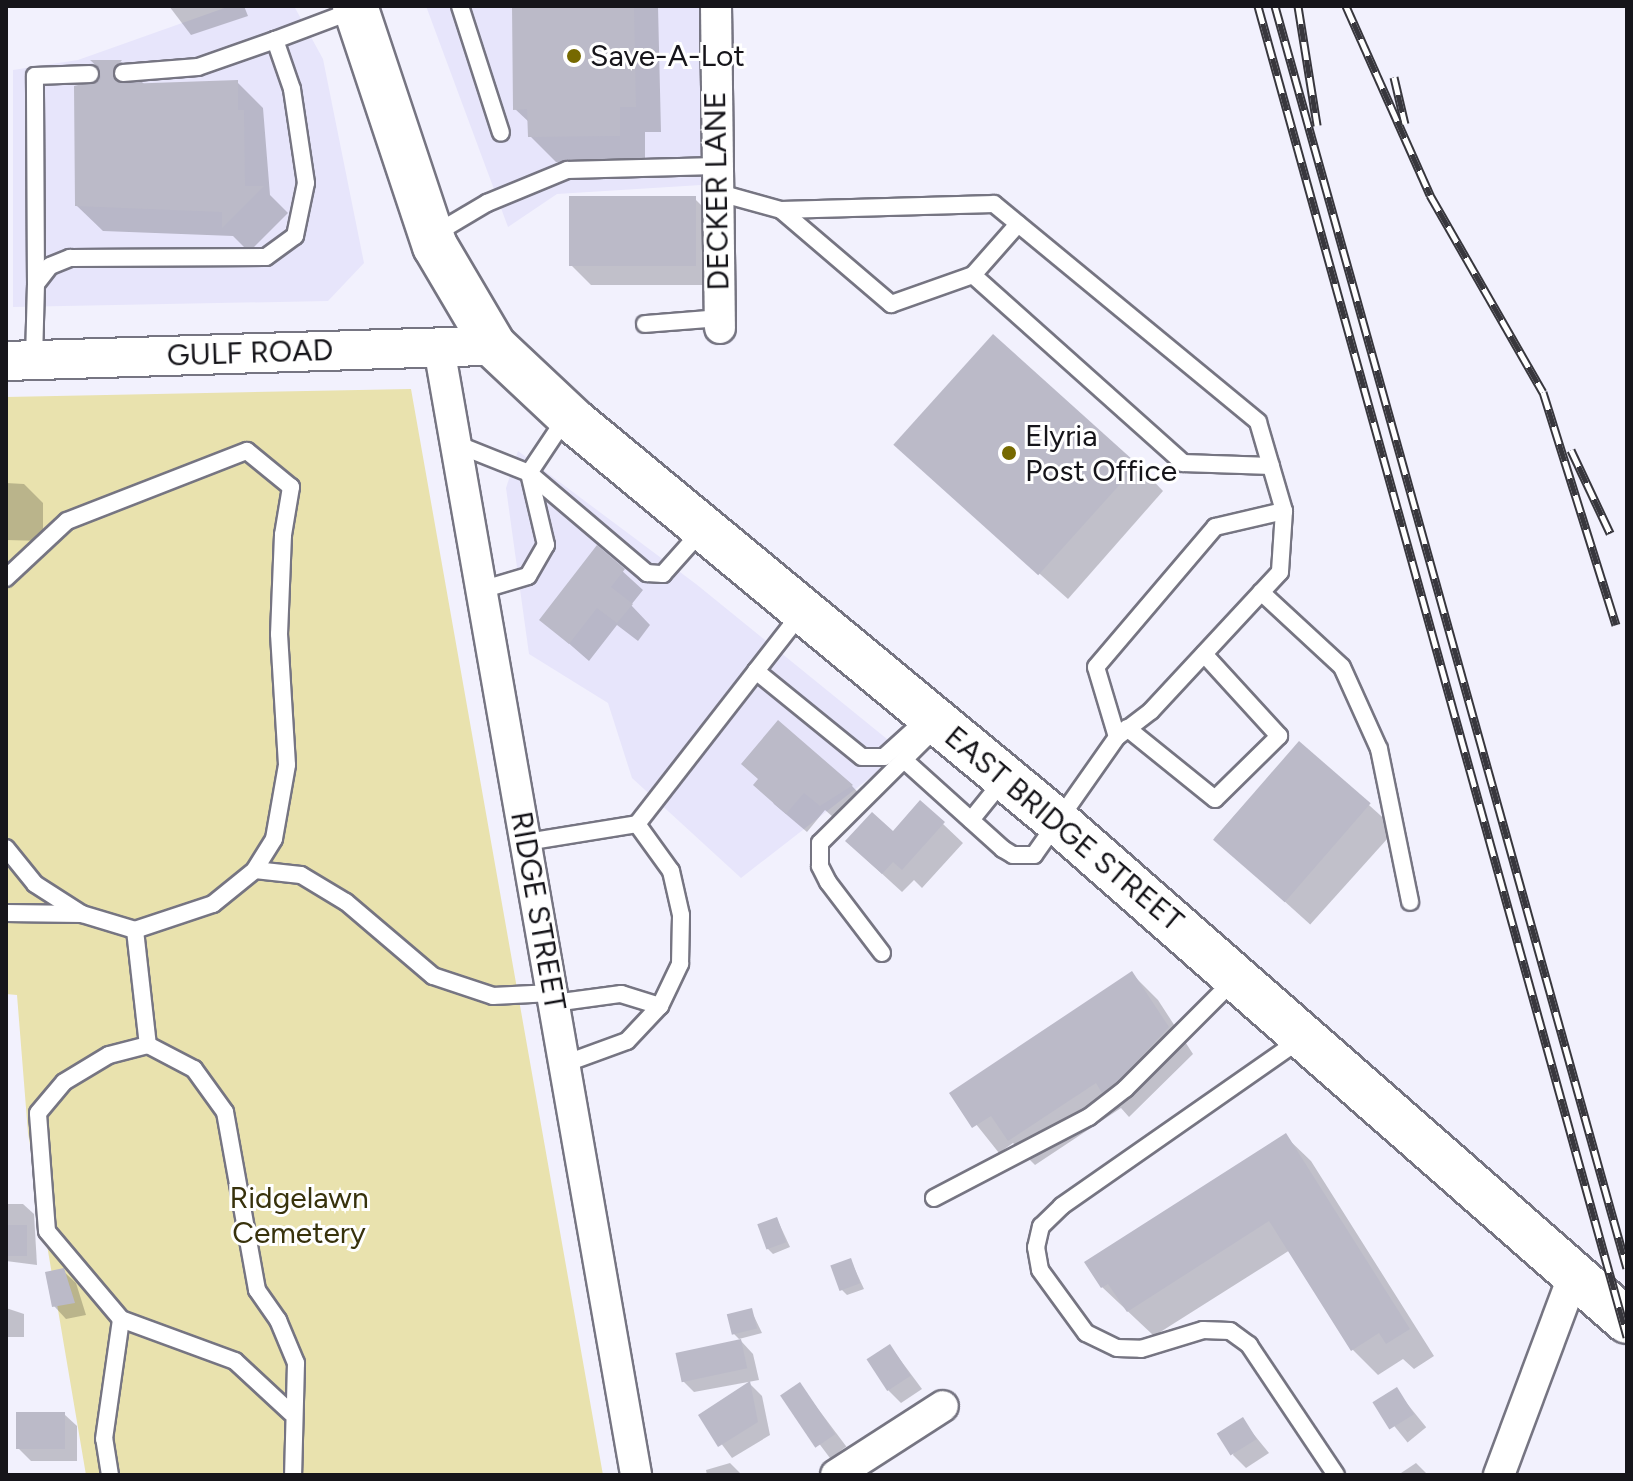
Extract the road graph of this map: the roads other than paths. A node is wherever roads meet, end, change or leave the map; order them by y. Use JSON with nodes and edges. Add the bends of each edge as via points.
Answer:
{"nodes":[{"id":1,"x":460,"y":6,"type":"edge"},
{"id":2,"x":716,"y":6,"type":"edge"},
{"id":3,"x":356,"y":8,"type":"edge"},
{"id":4,"x":275,"y":40,"type":"junction"},
{"id":5,"x":123,"y":73,"type":"dead end"},
{"id":6,"x":90,"y":74,"type":"dead end"},
{"id":7,"x":501,"y":133,"type":"dead end"},
{"id":8,"x":716,"y":179,"type":"junction"},
{"id":9,"x":781,"y":210,"type":"junction"},
{"id":10,"x":1018,"y":224,"type":"junction"},
{"id":11,"x":432,"y":235,"type":"junction"},
{"id":12,"x":973,"y":275,"type":"junction"},
{"id":13,"x":36,"y":284,"type":"junction"},
{"id":14,"x":719,"y":323,"type":"joint"},
{"id":15,"x":645,"y":324,"type":"dead end"},
{"id":16,"x":494,"y":346,"type":"junction"},
{"id":17,"x":439,"y":348,"type":"junction"},
{"id":18,"x":20,"y":360,"type":"edge"},
{"id":19,"x":567,"y":415,"type":"junction"},
{"id":20,"x":456,"y":444,"type":"junction"},
{"id":21,"x":1271,"y":466,"type":"junction"},
{"id":22,"x":529,"y":473,"type":"junction"},
{"id":23,"x":1284,"y":511,"type":"junction"},
{"id":24,"x":704,"y":528,"type":"junction"},
{"id":25,"x":6,"y":578,"type":"edge"},
{"id":26,"x":481,"y":590,"type":"junction"},
{"id":27,"x":1261,"y":592,"type":"junction"},
{"id":28,"x":803,"y":611,"type":"junction"},
{"id":29,"x":1204,"y":654,"type":"junction"},
{"id":30,"x":756,"y":671,"type":"junction"},
{"id":31,"x":935,"y":720,"type":"junction"},
{"id":32,"x":1122,"y":732,"type":"junction"},
{"id":33,"x":904,"y":760,"type":"junction"},
{"id":34,"x":1005,"y":777,"type":"junction"},
{"id":35,"x":971,"y":820,"type":"junction"},
{"id":36,"x":1057,"y":821,"type":"junction"},
{"id":37,"x":637,"y":824,"type":"junction"},
{"id":38,"x":526,"y":842,"type":"junction"},
{"id":39,"x":6,"y":848,"type":"edge"},
{"id":40,"x":255,"y":870,"type":"junction"},
{"id":41,"x":1410,"y":902,"type":"dead end"},
{"id":42,"x":6,"y":913,"type":"edge"},
{"id":43,"x":82,"y":914,"type":"junction"},
{"id":44,"x":135,"y":930,"type":"junction"},
{"id":45,"x":882,"y":953,"type":"dead end"},
{"id":46,"x":1237,"y":977,"type":"junction"},
{"id":47,"x":553,"y":998,"type":"junction"},
{"id":48,"x":660,"y":1006,"type":"junction"},
{"id":49,"x":1304,"y":1037,"type":"junction"},
{"id":50,"x":148,"y":1045,"type":"junction"},
{"id":51,"x":564,"y":1064,"type":"junction"},
{"id":52,"x":934,"y":1198,"type":"dead end"},
{"id":53,"x":1573,"y":1277,"type":"junction"},
{"id":54,"x":121,"y":1319,"type":"junction"},
{"id":55,"x":1627,"y":1321,"type":"edge"},
{"id":56,"x":943,"y":1406,"type":"dead end"},
{"id":57,"x":291,"y":1413,"type":"junction"},
{"id":58,"x":110,"y":1475,"type":"edge"},
{"id":59,"x":293,"y":1475,"type":"edge"},
{"id":60,"x":636,"y":1475,"type":"edge"},
{"id":61,"x":836,"y":1475,"type":"edge"},
{"id":62,"x":1336,"y":1475,"type":"edge"},
{"id":63,"x":1499,"y":1475,"type":"edge"}],
"edges":[{"from":1,"to":7,"type":"lane"},
{"from":2,"to":8,"type":"street","name":"DECKER LANE"},
{"from":3,"to":4,"type":"lane"},
{"from":3,"to":11,"type":"main road","name":"EAST BRIDGE STREET"},
{"from":4,"to":5,"type":"lane","via":[[198,67]]},
{"from":4,"to":13,"type":"lane","via":[[292,89],[306,183],[295,236],[266,257],[70,258],[50,266]]},
{"from":6,"to":13,"type":"lane","via":[[35,76]]},
{"from":8,"to":9,"type":"lane"},
{"from":8,"to":11,"type":"lane","via":[[567,170],[487,203]]},
{"from":8,"to":14,"type":"street","name":"DECKER LANE"},
{"from":9,"to":10,"type":"lane","via":[[994,204]]},
{"from":9,"to":12,"type":"lane","via":[[891,304]]},
{"from":10,"to":12,"type":"lane"},
{"from":10,"to":21,"type":"lane","via":[[1258,422]]},
{"from":11,"to":16,"type":"main road","name":"EAST BRIDGE STREET"},
{"from":12,"to":21,"type":"lane","via":[[1183,463]]},
{"from":13,"to":18,"type":"lane"},
{"from":14,"to":15,"type":"lane"},
{"from":16,"to":17,"type":"street","name":"GULF ROAD"},
{"from":16,"to":19,"type":"main road","name":"EAST BRIDGE STREET"},
{"from":17,"to":18,"type":"street","name":"GULF ROAD"},
{"from":17,"to":20,"type":"street","name":"RIDGE STREET"},
{"from":19,"to":22,"type":"lane"},
{"from":19,"to":24,"type":"main road","name":"EAST BRIDGE STREET"},
{"from":20,"to":22,"type":"lane"},
{"from":20,"to":26,"type":"street","name":"RIDGE STREET"},
{"from":21,"to":23,"type":"lane"},
{"from":22,"to":24,"type":"lane","via":[[647,573],[663,574]]},
{"from":22,"to":26,"type":"lane","via":[[546,545],[528,576]]},
{"from":23,"to":27,"type":"lane","via":[[1280,572]]},
{"from":23,"to":32,"type":"lane","via":[[1215,527],[1096,667]]},
{"from":24,"to":28,"type":"main road","name":"EAST BRIDGE STREET"},
{"from":25,"to":40,"type":"lane","via":[[67,521],[247,451],[291,487],[283,535],[279,634],[287,765],[274,839]]},
{"from":26,"to":38,"type":"street","name":"RIDGE STREET"},
{"from":27,"to":29,"type":"lane"},
{"from":27,"to":41,"type":"lane","via":[[1342,667],[1379,749]]},
{"from":28,"to":30,"type":"lane"},
{"from":28,"to":31,"type":"main road","name":"EAST BRIDGE STREET"},
{"from":29,"to":32,"type":"lane","via":[[1151,711]]},
{"from":29,"to":32,"type":"lane","via":[[1279,736],[1215,799]]},
{"from":30,"to":31,"type":"lane","via":[[862,757],[884,757]]},
{"from":30,"to":37,"type":"lane"},
{"from":31,"to":33,"type":"lane"},
{"from":31,"to":34,"type":"main road","name":"EAST BRIDGE STREET"},
{"from":32,"to":36,"type":"lane"},
{"from":33,"to":35,"type":"lane"},
{"from":33,"to":45,"type":"lane","via":[[834,824],[818,853],[828,882]]},
{"from":34,"to":35,"type":"lane"},
{"from":34,"to":36,"type":"main road","name":"EAST BRIDGE STREET"},
{"from":35,"to":36,"type":"lane","via":[[1003,849],[1027,857]]},
{"from":36,"to":46,"type":"main road","name":"EAST BRIDGE STREET"},
{"from":37,"to":38,"type":"lane"},
{"from":37,"to":48,"type":"lane","via":[[671,871],[681,915],[680,964]]},
{"from":38,"to":47,"type":"street","name":"RIDGE STREET"},
{"from":39,"to":43,"type":"lane","via":[[35,884]]},
{"from":40,"to":44,"type":"lane","via":[[213,904]]},
{"from":40,"to":47,"type":"lane","via":[[301,875],[324,888],[433,976],[493,996]]},
{"from":42,"to":43,"type":"lane"},
{"from":43,"to":44,"type":"lane"},
{"from":44,"to":50,"type":"lane"},
{"from":46,"to":49,"type":"main road","name":"EAST BRIDGE STREET"},
{"from":46,"to":52,"type":"lane","via":[[1125,1089],[1089,1117]]},
{"from":47,"to":48,"type":"lane","via":[[621,994]]},
{"from":47,"to":51,"type":"street","name":"RIDGE STREET"},
{"from":48,"to":51,"type":"lane","via":[[627,1041]]},
{"from":49,"to":53,"type":"main road","name":"EAST BRIDGE STREET"},
{"from":49,"to":62,"type":"lane","via":[[1062,1206],[1041,1226],[1036,1247],[1040,1270],[1086,1333],[1117,1348],[1141,1349],[1203,1330],[1230,1331],[1249,1345]]},
{"from":50,"to":54,"type":"lane","via":[[109,1055],[64,1082],[38,1113],[47,1231]]},
{"from":50,"to":57,"type":"lane","via":[[194,1069],[225,1112],[257,1290],[278,1320],[296,1363]]},
{"from":51,"to":60,"type":"street","name":"RIDGE STREET"},
{"from":53,"to":55,"type":"main road","name":"EAST BRIDGE STREET"},
{"from":53,"to":63,"type":"street"},
{"from":54,"to":57,"type":"lane","via":[[235,1361]]},
{"from":54,"to":58,"type":"lane","via":[[104,1439]]},
{"from":56,"to":61,"type":"street"},
{"from":57,"to":59,"type":"lane"}]}
